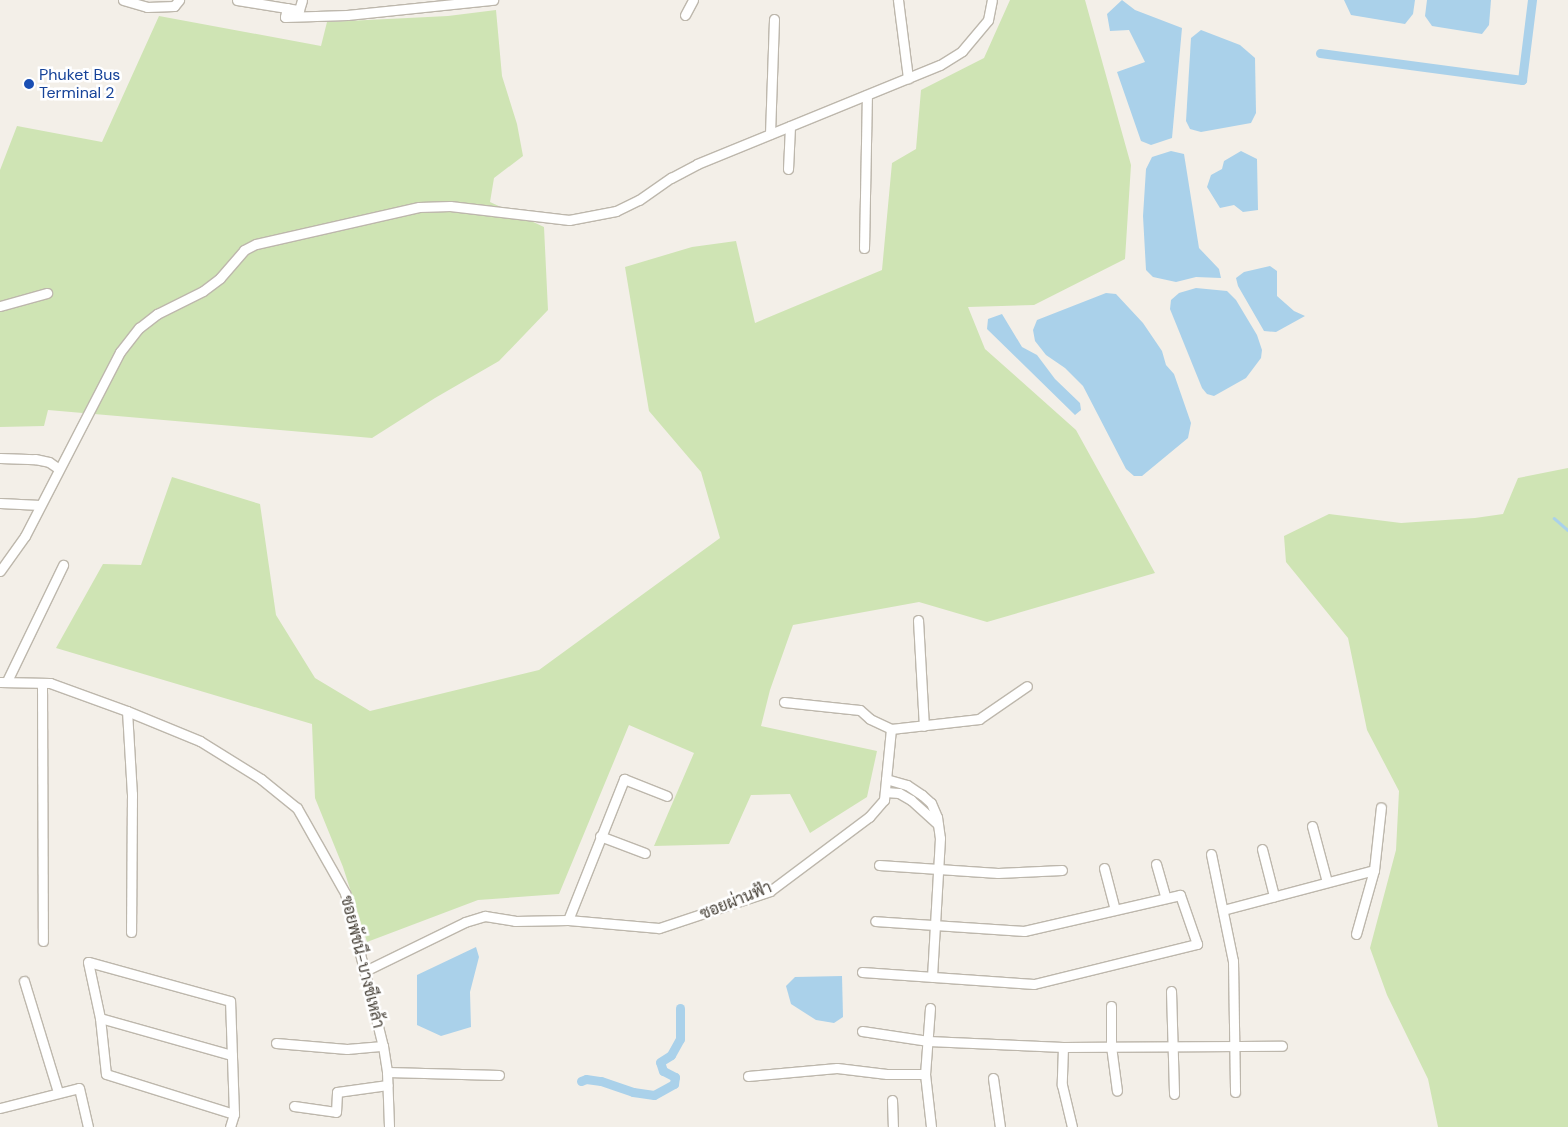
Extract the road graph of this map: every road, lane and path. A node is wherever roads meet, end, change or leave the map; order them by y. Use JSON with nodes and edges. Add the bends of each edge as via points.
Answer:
{"nodes":[{"id":1,"x":123,"y":0,"type":"edge"},
{"id":2,"x":179,"y":0,"type":"edge"},
{"id":3,"x":240,"y":0,"type":"edge"},
{"id":4,"x":302,"y":0,"type":"edge"},
{"id":5,"x":493,"y":0,"type":"edge"},
{"id":6,"x":694,"y":0,"type":"edge"},
{"id":7,"x":898,"y":0,"type":"edge"},
{"id":8,"x":992,"y":0,"type":"edge"},
{"id":9,"x":287,"y":8,"type":"junction"},
{"id":10,"x":685,"y":15,"type":"dead end"},
{"id":11,"x":774,"y":18,"type":"dead end"},
{"id":12,"x":908,"y":78,"type":"junction"},
{"id":13,"x":867,"y":95,"type":"junction"},
{"id":14,"x":790,"y":126,"type":"junction"},
{"id":15,"x":770,"y":134,"type":"junction"},
{"id":16,"x":788,"y":169,"type":"dead end"},
{"id":17,"x":864,"y":248,"type":"dead end"},
{"id":18,"x":47,"y":293,"type":"dead end"},
{"id":19,"x":0,"y":306,"type":"edge"},
{"id":20,"x":0,"y":458,"type":"edge"},
{"id":21,"x":60,"y":468,"type":"junction"},
{"id":22,"x":0,"y":503,"type":"edge"},
{"id":23,"x":40,"y":506,"type":"junction"},
{"id":24,"x":63,"y":565,"type":"dead end"},
{"id":25,"x":0,"y":571,"type":"edge"},
{"id":26,"x":918,"y":620,"type":"dead end"},
{"id":27,"x":4,"y":681,"type":"edge"},
{"id":28,"x":42,"y":682,"type":"junction"},
{"id":29,"x":1027,"y":686,"type":"dead end"},
{"id":30,"x":784,"y":702,"type":"dead end"},
{"id":31,"x":127,"y":711,"type":"junction"},
{"id":32,"x":924,"y":726,"type":"junction"},
{"id":33,"x":892,"y":729,"type":"junction"},
{"id":34,"x":886,"y":779,"type":"junction"},
{"id":35,"x":885,"y":792,"type":"junction"},
{"id":36,"x":667,"y":796,"type":"dead end"},
{"id":37,"x":1381,"y":807,"type":"dead end"},
{"id":38,"x":938,"y":824,"type":"junction"},
{"id":39,"x":1312,"y":826,"type":"dead end"},
{"id":40,"x":600,"y":836,"type":"junction"},
{"id":41,"x":1262,"y":849,"type":"dead end"},
{"id":42,"x":645,"y":853,"type":"dead end"},
{"id":43,"x":1211,"y":854,"type":"dead end"},
{"id":44,"x":1156,"y":864,"type":"dead end"},
{"id":45,"x":879,"y":865,"type":"dead end"},
{"id":46,"x":1104,"y":868,"type":"dead end"},
{"id":47,"x":938,"y":869,"type":"junction"},
{"id":48,"x":1062,"y":870,"type":"dead end"},
{"id":49,"x":1374,"y":870,"type":"junction"},
{"id":50,"x":1326,"y":882,"type":"junction"},
{"id":51,"x":1274,"y":896,"type":"junction"},
{"id":52,"x":1166,"y":898,"type":"junction"},
{"id":53,"x":1115,"y":910,"type":"junction"},
{"id":54,"x":1223,"y":910,"type":"junction"},
{"id":55,"x":568,"y":920,"type":"junction"},
{"id":56,"x":875,"y":921,"type":"dead end"},
{"id":57,"x":935,"y":924,"type":"junction"},
{"id":58,"x":131,"y":932,"type":"dead end"},
{"id":59,"x":1356,"y":934,"type":"dead end"},
{"id":60,"x":43,"y":941,"type":"dead end"},
{"id":61,"x":365,"y":971,"type":"junction"},
{"id":62,"x":862,"y":972,"type":"dead end"},
{"id":63,"x":932,"y":977,"type":"junction"},
{"id":64,"x":24,"y":981,"type":"dead end"},
{"id":65,"x":1171,"y":992,"type":"dead end"},
{"id":66,"x":1111,"y":1006,"type":"dead end"},
{"id":67,"x":930,"y":1008,"type":"dead end"},
{"id":68,"x":100,"y":1018,"type":"junction"},
{"id":69,"x":862,"y":1031,"type":"dead end"},
{"id":70,"x":928,"y":1041,"type":"junction"},
{"id":71,"x":276,"y":1043,"type":"dead end"},
{"id":72,"x":383,"y":1046,"type":"junction"},
{"id":73,"x":1111,"y":1046,"type":"junction"},
{"id":74,"x":1172,"y":1046,"type":"junction"},
{"id":75,"x":1234,"y":1046,"type":"junction"},
{"id":76,"x":1282,"y":1046,"type":"dead end"},
{"id":77,"x":1063,"y":1047,"type":"junction"},
{"id":78,"x":232,"y":1055,"type":"junction"},
{"id":79,"x":387,"y":1072,"type":"junction"},
{"id":80,"x":926,"y":1074,"type":"junction"},
{"id":81,"x":499,"y":1075,"type":"dead end"},
{"id":82,"x":748,"y":1076,"type":"dead end"},
{"id":83,"x":993,"y":1078,"type":"dead end"},
{"id":84,"x":388,"y":1085,"type":"junction"},
{"id":85,"x":1117,"y":1091,"type":"dead end"},
{"id":86,"x":58,"y":1092,"type":"junction"},
{"id":87,"x":1235,"y":1092,"type":"dead end"},
{"id":88,"x":1174,"y":1094,"type":"dead end"},
{"id":89,"x":892,"y":1100,"type":"dead end"},
{"id":90,"x":0,"y":1106,"type":"edge"},
{"id":91,"x":294,"y":1106,"type":"dead end"},
{"id":92,"x":234,"y":1114,"type":"junction"},
{"id":93,"x":88,"y":1127,"type":"edge"},
{"id":94,"x":230,"y":1127,"type":"edge"},
{"id":95,"x":389,"y":1127,"type":"edge"},
{"id":96,"x":893,"y":1127,"type":"edge"},
{"id":97,"x":931,"y":1127,"type":"edge"},
{"id":98,"x":1000,"y":1127,"type":"edge"},
{"id":99,"x":1072,"y":1127,"type":"edge"}],
"edges":[{"from":1,"to":2,"type":"street","via":[[147,7],[174,6]]},
{"from":3,"to":9,"type":"street"},
{"from":4,"to":9,"type":"street","via":[[299,10]]},
{"from":5,"to":9,"type":"street","via":[[347,15],[285,17]]},
{"from":6,"to":10,"type":"street"},
{"from":7,"to":12,"type":"street"},
{"from":8,"to":12,"type":"street","via":[[988,20],[962,51],[940,65]]},
{"from":11,"to":15,"type":"street"},
{"from":12,"to":13,"type":"street"},
{"from":13,"to":14,"type":"street"},
{"from":13,"to":17,"type":"street"},
{"from":14,"to":15,"type":"street"},
{"from":14,"to":16,"type":"street"},
{"from":15,"to":21,"type":"street","via":[[697,164],[616,211],[569,220],[450,206],[419,207],[256,244],[244,250],[220,278],[203,291],[157,314],[139,328],[120,352]]},
{"from":18,"to":19,"type":"street"},
{"from":20,"to":21,"type":"street","via":[[49,462]]},
{"from":21,"to":23,"type":"street"},
{"from":22,"to":23,"type":"street"},
{"from":23,"to":25,"type":"street","via":[[26,536]]},
{"from":24,"to":27,"type":"street"},
{"from":26,"to":32,"type":"street"},
{"from":27,"to":28,"type":"street","name":"ซอยพัชนี-บางชีเหล้า"},
{"from":28,"to":31,"type":"street","name":"ซอยพัชนี-บางชีเหล้า"},
{"from":28,"to":60,"type":"street"},
{"from":29,"to":32,"type":"street","via":[[979,719]]},
{"from":30,"to":33,"type":"street","via":[[860,710],[870,719]]},
{"from":31,"to":58,"type":"street","via":[[132,794]]},
{"from":31,"to":61,"type":"street","name":"ซอยพัชนี-บางชีเหล้า","via":[[200,741],[261,779],[298,808],[345,892]]},
{"from":32,"to":33,"type":"street"},
{"from":33,"to":34,"type":"street","name":"ซอยผ่านฟ้า"},
{"from":34,"to":35,"type":"street","name":"ซอยผ่านฟ้า"},
{"from":34,"to":38,"type":"street","via":[[907,785],[922,795],[935,810]]},
{"from":35,"to":38,"type":"street","via":[[911,800]]},
{"from":35,"to":55,"type":"street","name":"ซอยผ่านฟ้า","via":[[884,800],[869,817],[770,890],[659,928]]},
{"from":36,"to":40,"type":"street","via":[[624,779]]},
{"from":37,"to":49,"type":"street"},
{"from":38,"to":47,"type":"street"},
{"from":39,"to":50,"type":"street"},
{"from":40,"to":42,"type":"street"},
{"from":40,"to":55,"type":"street"},
{"from":41,"to":51,"type":"street"},
{"from":43,"to":54,"type":"street"},
{"from":44,"to":52,"type":"street"},
{"from":45,"to":47,"type":"street"},
{"from":46,"to":53,"type":"street"},
{"from":47,"to":48,"type":"street","via":[[998,873]]},
{"from":47,"to":57,"type":"street"},
{"from":49,"to":50,"type":"street"},
{"from":49,"to":59,"type":"street"},
{"from":50,"to":51,"type":"street"},
{"from":51,"to":54,"type":"street"},
{"from":52,"to":53,"type":"street"},
{"from":52,"to":63,"type":"street","via":[[1180,895],[1197,944],[1034,984]]},
{"from":53,"to":57,"type":"street","via":[[1024,931]]},
{"from":54,"to":75,"type":"street","via":[[1233,961]]},
{"from":55,"to":61,"type":"street","name":"ซอยผ่านฟ้า","via":[[515,921],[485,916],[465,922]]},
{"from":56,"to":57,"type":"street"},
{"from":57,"to":63,"type":"street"},
{"from":61,"to":72,"type":"street","name":"ซอยพัชนี-บางชีเหล้า"},
{"from":62,"to":63,"type":"street"},
{"from":64,"to":86,"type":"street"},
{"from":65,"to":74,"type":"street"},
{"from":66,"to":73,"type":"street"},
{"from":67,"to":70,"type":"street"},
{"from":68,"to":78,"type":"street"},
{"from":68,"to":78,"type":"street","via":[[88,962],[230,1001]]},
{"from":68,"to":92,"type":"street","via":[[106,1074]]},
{"from":69,"to":70,"type":"street"},
{"from":70,"to":77,"type":"street"},
{"from":70,"to":80,"type":"street"},
{"from":71,"to":72,"type":"street","via":[[347,1049]]},
{"from":72,"to":79,"type":"street","name":"ซอยพัชนี-บางชีเหล้า"},
{"from":73,"to":74,"type":"street"},
{"from":73,"to":77,"type":"street"},
{"from":73,"to":85,"type":"street"},
{"from":74,"to":75,"type":"street"},
{"from":74,"to":88,"type":"street"},
{"from":75,"to":76,"type":"street"},
{"from":75,"to":87,"type":"street"},
{"from":77,"to":99,"type":"street","via":[[1062,1085]]},
{"from":78,"to":92,"type":"street"},
{"from":79,"to":81,"type":"street"},
{"from":79,"to":84,"type":"street","name":"ซอยพัชนี-บางชีเหล้า"},
{"from":80,"to":82,"type":"street","via":[[887,1074],[837,1068]]},
{"from":80,"to":97,"type":"street"},
{"from":83,"to":98,"type":"street"},
{"from":84,"to":91,"type":"street","via":[[337,1092],[336,1112]]},
{"from":84,"to":95,"type":"street","name":"ซอยพัชนี-บางชีเหล้า"},
{"from":86,"to":90,"type":"street"},
{"from":86,"to":93,"type":"street","via":[[79,1088]]},
{"from":89,"to":96,"type":"street"},
{"from":92,"to":94,"type":"street"}]}
